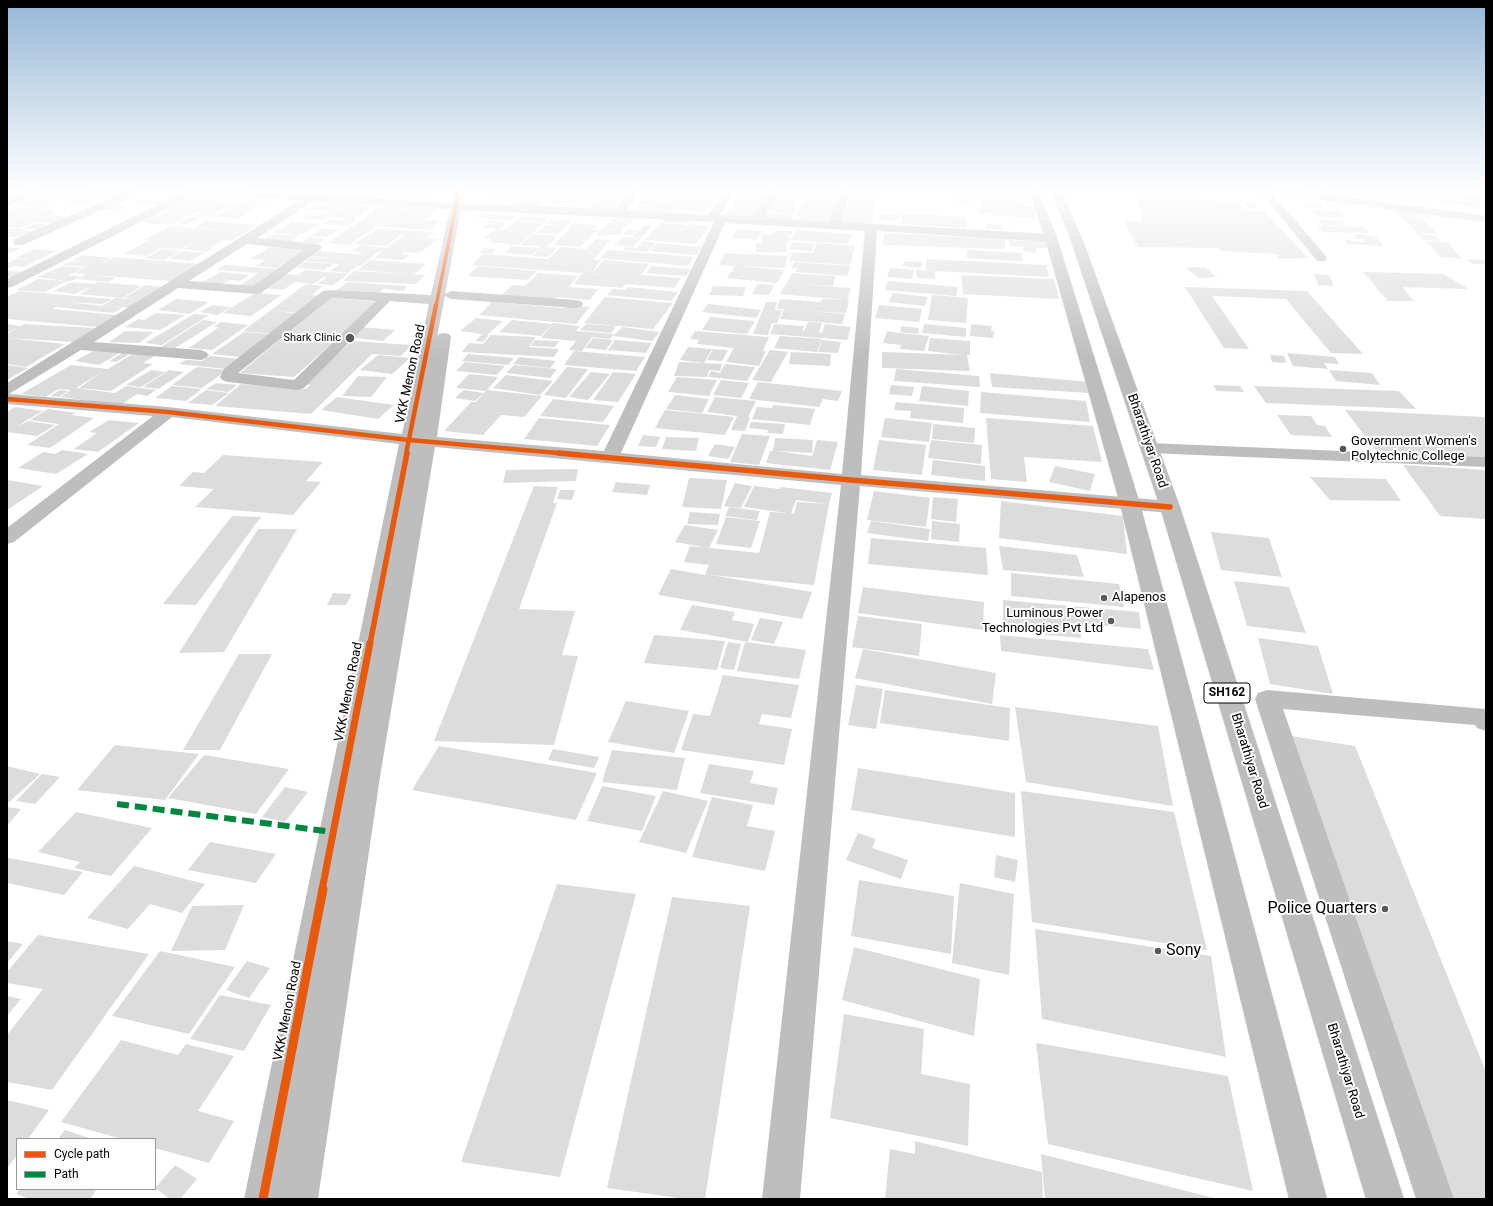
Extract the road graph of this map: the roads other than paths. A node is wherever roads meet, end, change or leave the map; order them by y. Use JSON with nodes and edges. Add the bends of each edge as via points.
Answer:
{"nodes":[{"id":1,"x":81,"y":247,"type":"edge"},
{"id":2,"x":233,"y":247,"type":"edge"},
{"id":3,"x":310,"y":247,"type":"edge"},
{"id":4,"x":454,"y":247,"type":"edge"},
{"id":5,"x":704,"y":247,"type":"edge"},
{"id":6,"x":869,"y":247,"type":"edge"},
{"id":7,"x":1054,"y":247,"type":"edge"},
{"id":8,"x":1079,"y":247,"type":"edge"},
{"id":9,"x":1312,"y":247,"type":"edge"},
{"id":10,"x":1321,"y":258,"type":"dead end"},
{"id":11,"x":7,"y":284,"type":"edge"},
{"id":12,"x":175,"y":284,"type":"junction"},
{"id":13,"x":387,"y":297,"type":"junction"},
{"id":14,"x":444,"y":297,"type":"junction"},
{"id":15,"x":576,"y":304,"type":"dead end"},
{"id":16,"x":78,"y":345,"type":"junction"},
{"id":17,"x":200,"y":354,"type":"dead end"},
{"id":18,"x":7,"y":390,"type":"edge"},
{"id":19,"x":7,"y":399,"type":"edge"},
{"id":20,"x":168,"y":412,"type":"junction"},
{"id":21,"x":418,"y":441,"type":"junction"},
{"id":22,"x":1149,"y":448,"type":"junction"},
{"id":23,"x":610,"y":456,"type":"junction"},
{"id":24,"x":1486,"y":462,"type":"edge"},
{"id":25,"x":851,"y":480,"type":"junction"},
{"id":26,"x":1130,"y":504,"type":"junction"},
{"id":27,"x":1170,"y":507,"type":"junction"},
{"id":28,"x":7,"y":538,"type":"edge"},
{"id":29,"x":1486,"y":722,"type":"edge"},
{"id":30,"x":263,"y":1199,"type":"edge"},
{"id":31,"x":299,"y":1199,"type":"edge"},
{"id":32,"x":781,"y":1199,"type":"edge"},
{"id":33,"x":1308,"y":1199,"type":"edge"},
{"id":34,"x":1385,"y":1199,"type":"edge"},
{"id":35,"x":1435,"y":1199,"type":"edge"}],
"edges":[{"from":1,"to":11,"type":"street"},
{"from":2,"to":12,"type":"street"},
{"from":3,"to":12,"type":"street","via":[[316,248],[256,290]]},
{"from":4,"to":14,"type":"street","name":"VKK Menon Road"},
{"from":5,"to":23,"type":"street"},
{"from":6,"to":25,"type":"street"},
{"from":7,"to":26,"type":"main road"},
{"from":8,"to":22,"type":"main road","name":"Bharathiyar Road","number":"SH162"},
{"from":9,"to":10,"type":"street"},
{"from":12,"to":16,"type":"street"},
{"from":13,"to":13,"type":"street","via":[[298,385],[228,377],[230,372],[328,294]]},
{"from":13,"to":14,"type":"street"},
{"from":14,"to":15,"type":"street"},
{"from":14,"to":21,"type":"street","name":"VKK Menon Road"},
{"from":16,"to":17,"type":"street"},
{"from":16,"to":18,"type":"street"},
{"from":19,"to":20,"type":"street"},
{"from":20,"to":21,"type":"street"},
{"from":20,"to":28,"type":"street"},
{"from":21,"to":23,"type":"street"},
{"from":21,"to":30,"type":"street","name":"VKK Menon Road"},
{"from":21,"to":31,"type":"street","name":"VKK Menon Road"},
{"from":22,"to":24,"type":"street"},
{"from":22,"to":27,"type":"main road","name":"Bharathiyar Road","number":"SH162"},
{"from":23,"to":25,"type":"street"},
{"from":25,"to":26,"type":"street"},
{"from":25,"to":32,"type":"street"},
{"from":26,"to":27,"type":"street"},
{"from":26,"to":33,"type":"main road"},
{"from":27,"to":34,"type":"main road","name":"Bharathiyar Road","number":"SH162"},
{"from":29,"to":35,"type":"street","via":[[1483,717],[1267,699]]}]}
